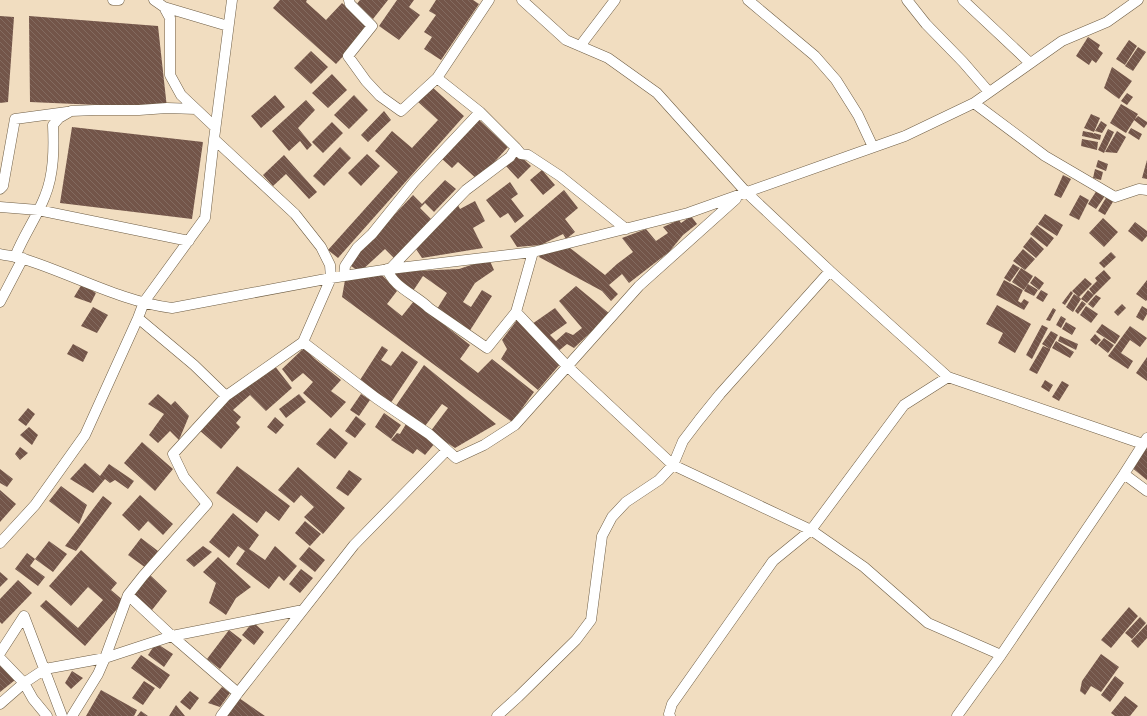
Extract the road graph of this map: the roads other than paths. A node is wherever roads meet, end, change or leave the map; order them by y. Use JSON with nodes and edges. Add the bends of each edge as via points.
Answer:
{"nodes":[{"id":1,"x":113,"y":0,"type":"edge"},
{"id":2,"x":119,"y":0,"type":"edge"},
{"id":3,"x":154,"y":0,"type":"edge"},
{"id":4,"x":232,"y":0,"type":"edge"},
{"id":5,"x":349,"y":0,"type":"edge"},
{"id":6,"x":489,"y":0,"type":"edge"},
{"id":7,"x":522,"y":0,"type":"edge"},
{"id":8,"x":615,"y":0,"type":"edge"},
{"id":9,"x":748,"y":0,"type":"edge"},
{"id":10,"x":907,"y":0,"type":"edge"},
{"id":11,"x":963,"y":0,"type":"edge"},
{"id":12,"x":1138,"y":0,"type":"edge"},
{"id":13,"x":164,"y":7,"type":"junction"},
{"id":14,"x":228,"y":26,"type":"junction"},
{"id":15,"x":580,"y":46,"type":"junction"},
{"id":16,"x":1030,"y":63,"type":"junction"},
{"id":17,"x":436,"y":78,"type":"junction"},
{"id":18,"x":989,"y":92,"type":"junction"},
{"id":19,"x":974,"y":103,"type":"junction"},
{"id":20,"x":196,"y":109,"type":"junction"},
{"id":21,"x":71,"y":111,"type":"junction"},
{"id":22,"x":480,"y":112,"type":"junction"},
{"id":23,"x":215,"y":126,"type":"junction"},
{"id":24,"x":214,"y":139,"type":"junction"},
{"id":25,"x":873,"y":147,"type":"junction"},
{"id":26,"x":516,"y":148,"type":"junction"},
{"id":27,"x":0,"y":189,"type":"edge"},
{"id":28,"x":1147,"y":190,"type":"edge"},
{"id":29,"x":746,"y":192,"type":"junction"},
{"id":30,"x":0,"y":207,"type":"edge"},
{"id":31,"x":38,"y":210,"type":"junction"},
{"id":32,"x":626,"y":229,"type":"junction"},
{"id":33,"x":189,"y":241,"type":"junction"},
{"id":34,"x":533,"y":252,"type":"junction"},
{"id":35,"x":0,"y":254,"type":"edge"},
{"id":36,"x":19,"y":258,"type":"junction"},
{"id":37,"x":389,"y":269,"type":"junction"},
{"id":38,"x":830,"y":271,"type":"junction"},
{"id":39,"x":344,"y":276,"type":"junction"},
{"id":40,"x":331,"y":278,"type":"junction"},
{"id":41,"x":0,"y":302,"type":"edge"},
{"id":42,"x":144,"y":302,"type":"junction"},
{"id":43,"x":516,"y":312,"type":"junction"},
{"id":44,"x":138,"y":318,"type":"junction"},
{"id":45,"x":303,"y":342,"type":"junction"},
{"id":46,"x":567,"y":366,"type":"junction"},
{"id":47,"x":948,"y":377,"type":"junction"},
{"id":48,"x":226,"y":396,"type":"junction"},
{"id":49,"x":1145,"y":441,"type":"edge"},
{"id":50,"x":447,"y":450,"type":"junction"},
{"id":51,"x":673,"y":465,"type":"junction"},
{"id":52,"x":1124,"y":474,"type":"junction"},
{"id":53,"x":1147,"y":491,"type":"edge"},
{"id":54,"x":811,"y":530,"type":"junction"},
{"id":55,"x":0,"y":543,"type":"edge"},
{"id":56,"x":128,"y":595,"type":"junction"},
{"id":57,"x":303,"y":610,"type":"junction"},
{"id":58,"x":172,"y":636,"type":"junction"},
{"id":59,"x":0,"y":653,"type":"edge"},
{"id":60,"x":1001,"y":655,"type":"junction"},
{"id":61,"x":0,"y":658,"type":"edge"},
{"id":62,"x":105,"y":658,"type":"junction"},
{"id":63,"x":45,"y":669,"type":"junction"},
{"id":64,"x":24,"y":684,"type":"junction"},
{"id":65,"x":238,"y":693,"type":"junction"},
{"id":66,"x":0,"y":704,"type":"edge"},
{"id":67,"x":47,"y":716,"type":"edge"},
{"id":68,"x":62,"y":716,"type":"edge"},
{"id":69,"x":72,"y":716,"type":"edge"},
{"id":70,"x":221,"y":716,"type":"edge"},
{"id":71,"x":497,"y":716,"type":"edge"},
{"id":72,"x":670,"y":716,"type":"edge"},
{"id":73,"x":957,"y":716,"type":"edge"}],
"edges":[{"from":1,"to":2,"type":"street"},
{"from":3,"to":13,"type":"street"},
{"from":4,"to":14,"type":"street"},
{"from":5,"to":17,"type":"street","via":[[372,26],[348,56],[380,96],[401,111]]},
{"from":6,"to":17,"type":"street"},
{"from":7,"to":15,"type":"street","via":[[566,40]]},
{"from":8,"to":15,"type":"street"},
{"from":9,"to":25,"type":"street","via":[[815,56],[836,80],[858,115]]},
{"from":10,"to":18,"type":"street"},
{"from":11,"to":16,"type":"street"},
{"from":12,"to":16,"type":"street","via":[[1107,22],[1062,40]]},
{"from":13,"to":14,"type":"street"},
{"from":13,"to":20,"type":"street","via":[[170,18],[170,74],[181,95]]},
{"from":14,"to":23,"type":"street"},
{"from":15,"to":29,"type":"street","via":[[608,58],[657,93]]},
{"from":16,"to":18,"type":"street"},
{"from":17,"to":22,"type":"street"},
{"from":18,"to":19,"type":"street"},
{"from":19,"to":25,"type":"street","via":[[905,136]]},
{"from":19,"to":28,"type":"street","via":[[1045,156],[1115,197],[1139,189]]},
{"from":20,"to":21,"type":"street"},
{"from":20,"to":23,"type":"street"},
{"from":21,"to":27,"type":"street","via":[[15,119],[3,186]]},
{"from":21,"to":31,"type":"street","via":[[53,125],[51,176],[46,195]]},
{"from":22,"to":26,"type":"street"},
{"from":22,"to":39,"type":"street","via":[[357,248],[345,266]]},
{"from":23,"to":24,"type":"street"},
{"from":24,"to":33,"type":"street","via":[[205,218]]},
{"from":24,"to":40,"type":"street","via":[[295,214],[321,247],[330,264]]},
{"from":25,"to":29,"type":"street"},
{"from":26,"to":32,"type":"street","via":[[521,154],[528,155],[560,176]]},
{"from":26,"to":37,"type":"street","via":[[510,157],[466,190]]},
{"from":29,"to":32,"type":"street","via":[[688,214]]},
{"from":29,"to":38,"type":"street"},
{"from":29,"to":46,"type":"street","via":[[730,203],[639,286]]},
{"from":30,"to":31,"type":"street"},
{"from":31,"to":33,"type":"street"},
{"from":31,"to":36,"type":"street","via":[[20,244]]},
{"from":32,"to":34,"type":"street"},
{"from":33,"to":42,"type":"street"},
{"from":34,"to":37,"type":"street"},
{"from":34,"to":43,"type":"street"},
{"from":35,"to":36,"type":"street"},
{"from":36,"to":41,"type":"street"},
{"from":36,"to":42,"type":"street"},
{"from":37,"to":39,"type":"street"},
{"from":37,"to":43,"type":"street","via":[[389,275],[394,281],[487,348]]},
{"from":38,"to":47,"type":"street"},
{"from":38,"to":51,"type":"street","via":[[703,414],[683,441]]},
{"from":39,"to":40,"type":"street"},
{"from":40,"to":42,"type":"street","via":[[172,308]]},
{"from":40,"to":45,"type":"street"},
{"from":42,"to":44,"type":"street"},
{"from":43,"to":46,"type":"street"},
{"from":44,"to":48,"type":"street","via":[[190,361]]},
{"from":44,"to":55,"type":"street","via":[[85,435],[35,505]]},
{"from":45,"to":48,"type":"street"},
{"from":45,"to":50,"type":"street"},
{"from":46,"to":50,"type":"street","via":[[515,425],[484,445],[456,458]]},
{"from":46,"to":51,"type":"street"},
{"from":47,"to":49,"type":"street"},
{"from":47,"to":54,"type":"street","via":[[904,405]]},
{"from":48,"to":56,"type":"street","via":[[173,454],[184,477],[207,504]]},
{"from":49,"to":52,"type":"street"},
{"from":50,"to":57,"type":"street","via":[[354,545]]},
{"from":51,"to":54,"type":"street"},
{"from":51,"to":71,"type":"street","via":[[659,480],[626,502],[612,517],[602,536],[591,620],[576,640]]},
{"from":52,"to":53,"type":"street"},
{"from":52,"to":60,"type":"street"},
{"from":54,"to":60,"type":"street","via":[[864,567],[928,623]]},
{"from":54,"to":72,"type":"street","via":[[773,561],[672,704]]},
{"from":56,"to":58,"type":"street"},
{"from":56,"to":62,"type":"street"},
{"from":57,"to":58,"type":"street"},
{"from":57,"to":65,"type":"street"},
{"from":58,"to":62,"type":"street"},
{"from":58,"to":65,"type":"street"},
{"from":59,"to":63,"type":"street","via":[[24,616]]},
{"from":60,"to":73,"type":"street"},
{"from":61,"to":64,"type":"street"},
{"from":62,"to":63,"type":"street"},
{"from":62,"to":69,"type":"street"},
{"from":63,"to":64,"type":"street"},
{"from":63,"to":68,"type":"street"},
{"from":64,"to":66,"type":"street"},
{"from":64,"to":67,"type":"street"},
{"from":65,"to":70,"type":"street"}]}
